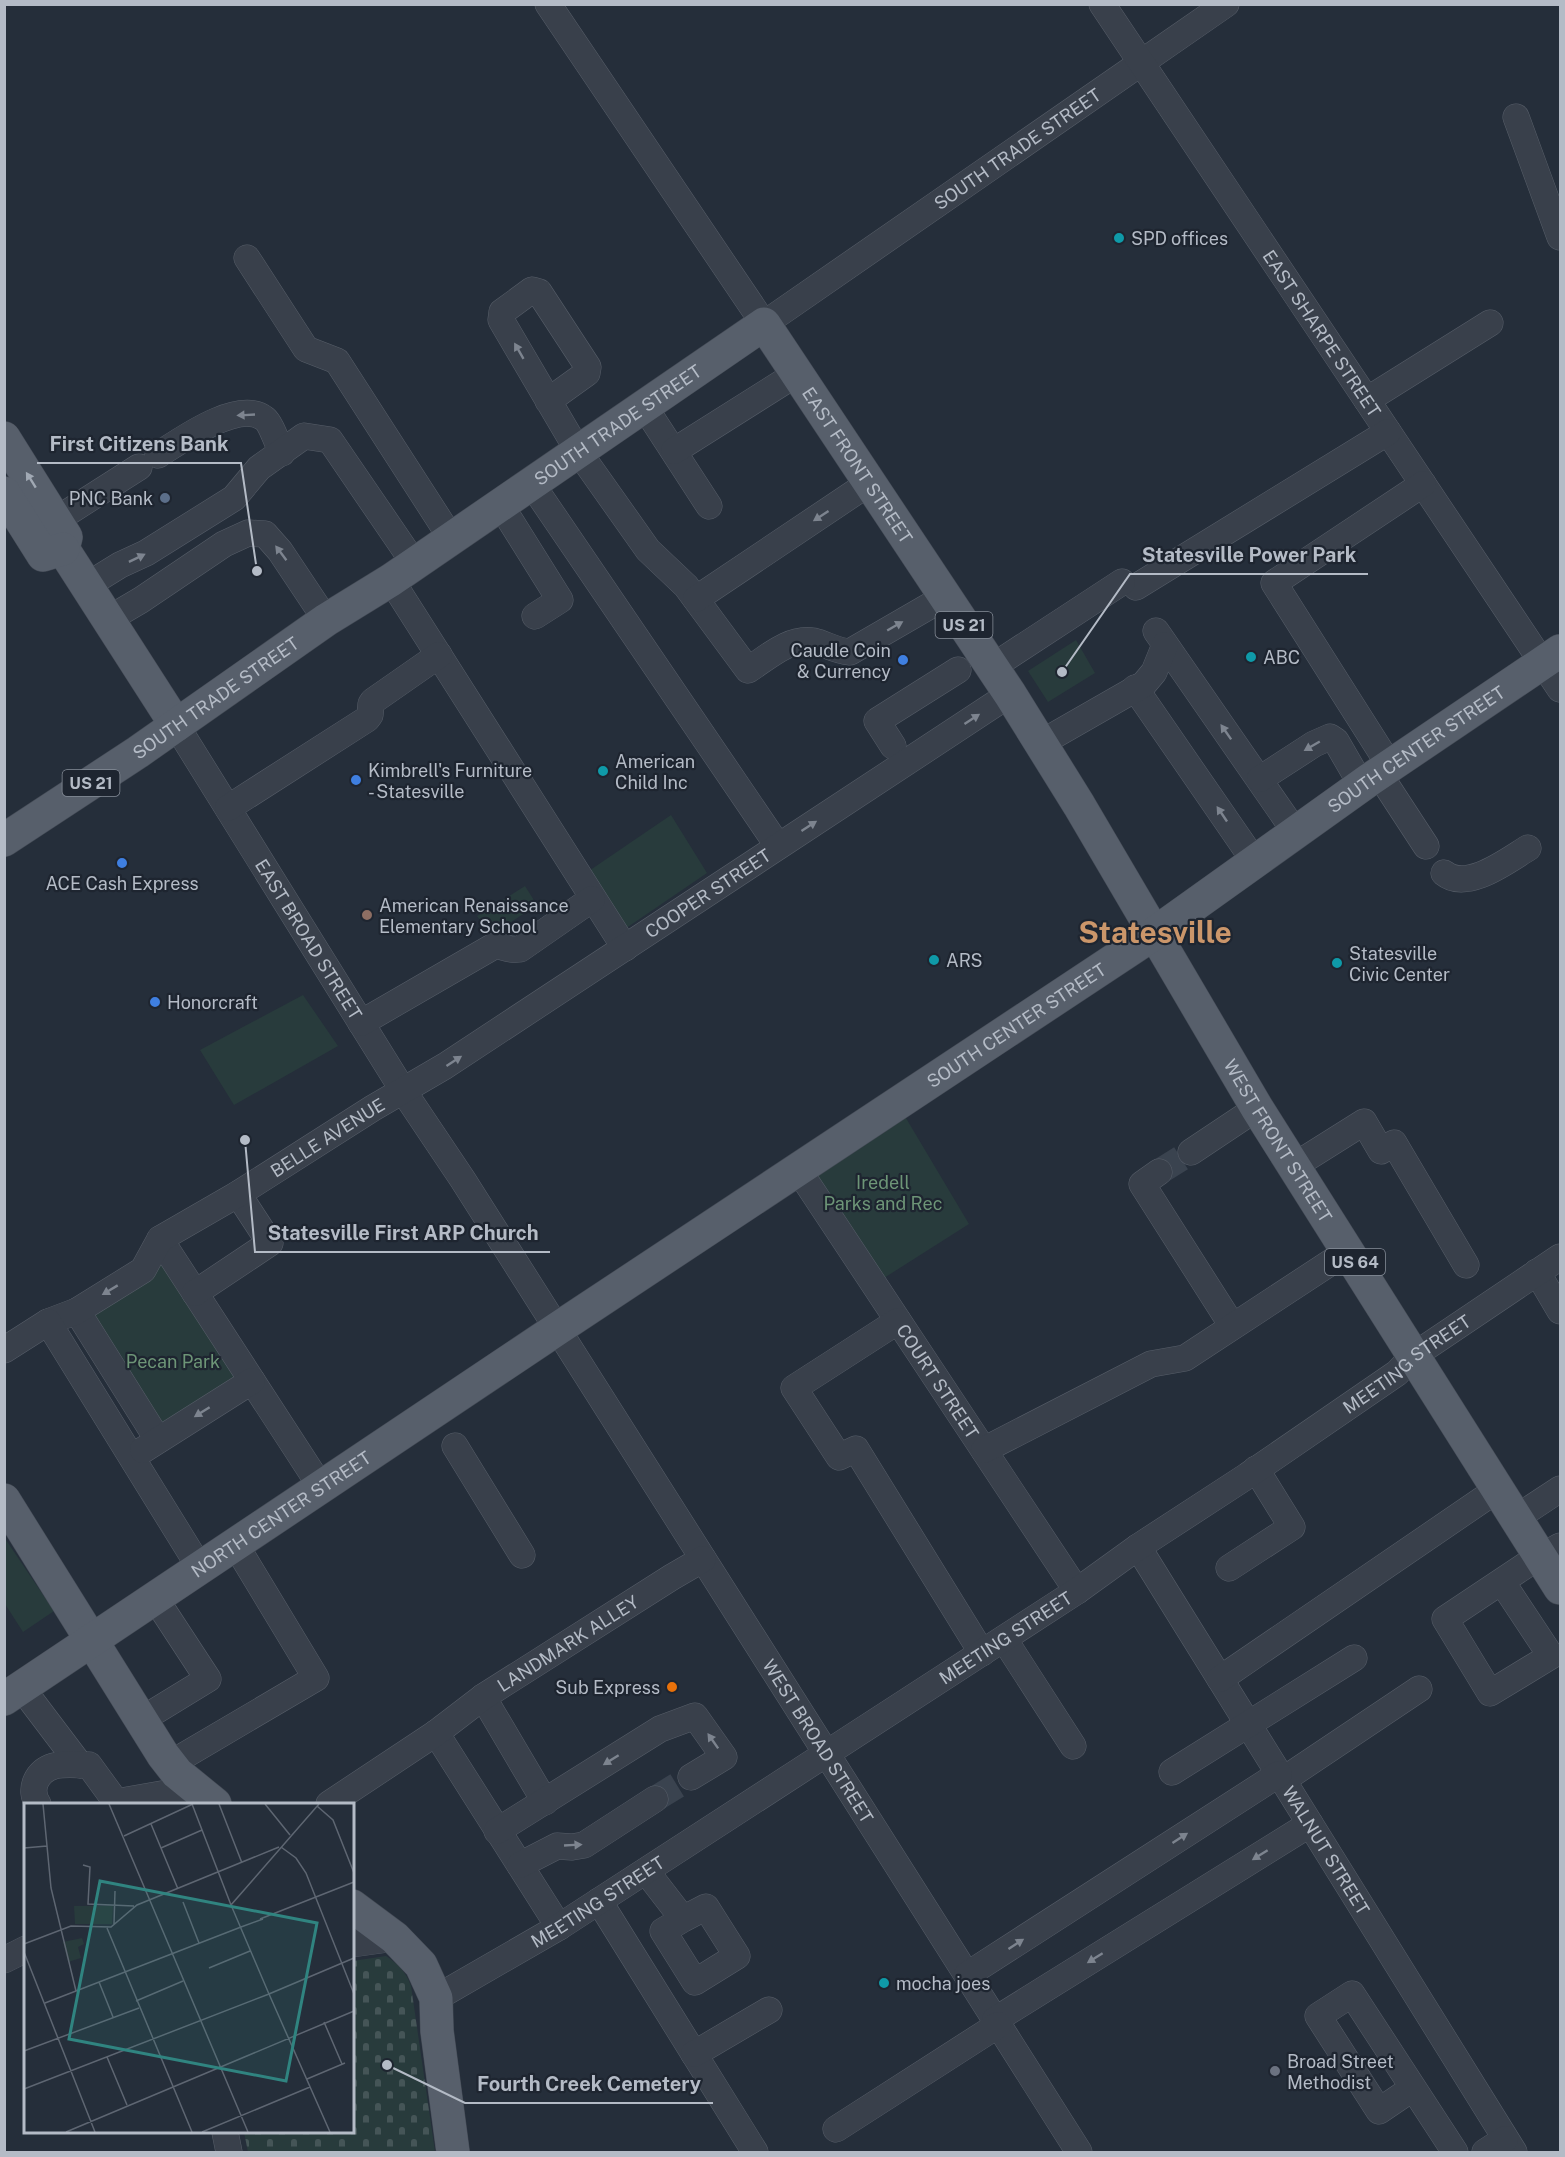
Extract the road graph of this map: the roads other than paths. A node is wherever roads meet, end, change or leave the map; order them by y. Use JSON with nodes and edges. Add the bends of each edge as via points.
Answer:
{"nodes":[{"id":1,"x":549,"y":4,"type":"edge"},
{"id":2,"x":1102,"y":4,"type":"edge"},
{"id":3,"x":1226,"y":4,"type":"edge"},
{"id":4,"x":1141,"y":63,"type":"junction"},
{"id":5,"x":1516,"y":117,"type":"dead end"},
{"id":6,"x":1560,"y":237,"type":"edge"},
{"id":7,"x":247,"y":258,"type":"dead end"},
{"id":8,"x":1490,"y":323,"type":"dead end"},
{"id":9,"x":764,"y":324,"type":"junction"},
{"id":10,"x":796,"y":374,"type":"junction"},
{"id":11,"x":1367,"y":400,"type":"junction"},
{"id":12,"x":548,"y":401,"type":"dead end"},
{"id":13,"x":644,"y":406,"type":"junction"},
{"id":14,"x":1388,"y":432,"type":"junction"},
{"id":15,"x":4,"y":438,"type":"edge"},
{"id":16,"x":578,"y":451,"type":"junction"},
{"id":17,"x":674,"y":452,"type":"junction"},
{"id":18,"x":282,"y":453,"type":"junction"},
{"id":19,"x":531,"y":483,"type":"junction"},
{"id":20,"x":869,"y":483,"type":"junction"},
{"id":21,"x":1423,"y":484,"type":"junction"},
{"id":22,"x":4,"y":493,"type":"edge"},
{"id":23,"x":500,"y":504,"type":"junction"},
{"id":24,"x":709,"y":506,"type":"dead end"},
{"id":25,"x":59,"y":535,"type":"junction"},
{"id":26,"x":451,"y":538,"type":"junction"},
{"id":27,"x":403,"y":571,"type":"junction"},
{"id":28,"x":86,"y":586,"type":"junction"},
{"id":29,"x":945,"y":597,"type":"junction"},
{"id":30,"x":696,"y":599,"type":"junction"},
{"id":31,"x":535,"y":616,"type":"dead end"},
{"id":32,"x":107,"y":620,"type":"junction"},
{"id":33,"x":326,"y":620,"type":"junction"},
{"id":34,"x":439,"y":655,"type":"junction"},
{"id":35,"x":993,"y":667,"type":"junction"},
{"id":36,"x":1555,"y":668,"type":"edge"},
{"id":37,"x":958,"y":670,"type":"dead end"},
{"id":38,"x":1135,"y":688,"type":"junction"},
{"id":39,"x":1010,"y":694,"type":"junction"},
{"id":40,"x":176,"y":725,"type":"junction"},
{"id":41,"x":1041,"y":743,"type":"junction"},
{"id":42,"x":893,"y":746,"type":"dead end"},
{"id":43,"x":1377,"y":775,"type":"junction"},
{"id":44,"x":1260,"y":779,"type":"junction"},
{"id":45,"x":230,"y":824,"type":"junction"},
{"id":46,"x":1296,"y":833,"type":"junction"},
{"id":47,"x":4,"y":840,"type":"edge"},
{"id":48,"x":778,"y":846,"type":"junction"},
{"id":49,"x":1425,"y":846,"type":"dead end"},
{"id":50,"x":1528,"y":848,"type":"dead end"},
{"id":51,"x":1255,"y":862,"type":"junction"},
{"id":52,"x":1444,"y":873,"type":"dead end"},
{"id":53,"x":592,"y":899,"type":"junction"},
{"id":54,"x":1155,"y":933,"type":"junction"},
{"id":55,"x":625,"y":948,"type":"junction"},
{"id":56,"x":361,"y":1023,"type":"junction"},
{"id":57,"x":404,"y":1092,"type":"junction"},
{"id":58,"x":1257,"y":1108,"type":"junction"},
{"id":59,"x":1191,"y":1152,"type":"tunnel mouth"},
{"id":60,"x":1294,"y":1166,"type":"junction"},
{"id":61,"x":799,"y":1170,"type":"junction"},
{"id":62,"x":1159,"y":1172,"type":"tunnel mouth"},
{"id":63,"x":238,"y":1194,"type":"junction"},
{"id":64,"x":160,"y":1239,"type":"junction"},
{"id":65,"x":1348,"y":1251,"type":"junction"},
{"id":66,"x":1560,"y":1257,"type":"edge"},
{"id":67,"x":1466,"y":1265,"type":"dead end"},
{"id":68,"x":1537,"y":1272,"type":"junction"},
{"id":69,"x":195,"y":1293,"type":"junction"},
{"id":70,"x":77,"y":1311,"type":"junction"},
{"id":71,"x":1560,"y":1311,"type":"edge"},
{"id":72,"x":1226,"y":1316,"type":"dead end"},
{"id":73,"x":898,"y":1321,"type":"junction"},
{"id":74,"x":48,"y":1322,"type":"junction"},
{"id":75,"x":556,"y":1329,"type":"junction"},
{"id":76,"x":4,"y":1350,"type":"edge"},
{"id":77,"x":1413,"y":1356,"type":"junction"},
{"id":78,"x":252,"y":1381,"type":"junction"},
{"id":79,"x":158,"y":1440,"type":"junction"},
{"id":80,"x":455,"y":1446,"type":"dead end"},
{"id":81,"x":984,"y":1450,"type":"junction"},
{"id":82,"x":131,"y":1457,"type":"junction"},
{"id":83,"x":1256,"y":1469,"type":"junction"},
{"id":84,"x":321,"y":1487,"type":"junction"},
{"id":85,"x":1498,"y":1489,"type":"junction"},
{"id":86,"x":1560,"y":1490,"type":"edge"},
{"id":87,"x":4,"y":1500,"type":"edge"},
{"id":88,"x":1516,"y":1518,"type":"junction"},
{"id":89,"x":235,"y":1544,"type":"junction"},
{"id":90,"x":1138,"y":1547,"type":"junction"},
{"id":91,"x":1551,"y":1552,"type":"edge"},
{"id":92,"x":522,"y":1555,"type":"dead end"},
{"id":93,"x":703,"y":1559,"type":"junction"},
{"id":94,"x":200,"y":1568,"type":"junction"},
{"id":95,"x":1229,"y":1568,"type":"dead end"},
{"id":96,"x":1502,"y":1582,"type":"dead end"},
{"id":97,"x":1560,"y":1588,"type":"edge"},
{"id":98,"x":1077,"y":1591,"type":"junction"},
{"id":99,"x":155,"y":1598,"type":"junction"},
{"id":100,"x":1004,"y":1639,"type":"junction"},
{"id":101,"x":93,"y":1640,"type":"junction"},
{"id":102,"x":982,"y":1653,"type":"junction"},
{"id":103,"x":1354,"y":1658,"type":"dead end"},
{"id":104,"x":1220,"y":1679,"type":"junction"},
{"id":105,"x":1419,"y":1689,"type":"dead end"},
{"id":106,"x":13,"y":1693,"type":"edge"},
{"id":107,"x":483,"y":1697,"type":"junction"},
{"id":108,"x":141,"y":1720,"type":"junction"},
{"id":109,"x":1248,"y":1724,"type":"junction"},
{"id":110,"x":436,"y":1733,"type":"junction"},
{"id":111,"x":1073,"y":1746,"type":"dead end"},
{"id":112,"x":827,"y":1754,"type":"junction"},
{"id":113,"x":80,"y":1765,"type":"junction"},
{"id":114,"x":1172,"y":1772,"type":"dead end"},
{"id":115,"x":691,"y":1777,"type":"tunnel mouth"},
{"id":116,"x":1281,"y":1777,"type":"junction"},
{"id":117,"x":177,"y":1783,"type":"edge"},
{"id":118,"x":655,"y":1799,"type":"tunnel mouth"},
{"id":119,"x":545,"y":1802,"type":"junction"},
{"id":120,"x":37,"y":1803,"type":"edge"},
{"id":121,"x":116,"y":1803,"type":"edge"},
{"id":122,"x":213,"y":1803,"type":"edge"},
{"id":123,"x":331,"y":1803,"type":"edge"},
{"id":124,"x":1310,"y":1824,"type":"junction"},
{"id":125,"x":497,"y":1831,"type":"junction"},
{"id":126,"x":520,"y":1865,"type":"junction"},
{"id":127,"x":646,"y":1871,"type":"junction"},
{"id":128,"x":599,"y":1901,"type":"junction"},
{"id":129,"x":354,"y":1907,"type":"edge"},
{"id":130,"x":682,"y":1919,"type":"dead end"},
{"id":131,"x":559,"y":1927,"type":"junction"},
{"id":132,"x":395,"y":1938,"type":"junction"},
{"id":133,"x":354,"y":1944,"type":"edge"},
{"id":134,"x":24,"y":1950,"type":"edge"},
{"id":135,"x":4,"y":1960,"type":"edge"},
{"id":136,"x":967,"y":1975,"type":"junction"},
{"id":137,"x":436,"y":1998,"type":"junction"},
{"id":138,"x":769,"y":2010,"type":"dead end"},
{"id":139,"x":997,"y":2022,"type":"junction"},
{"id":140,"x":694,"y":2054,"type":"junction"},
{"id":141,"x":1413,"y":2088,"type":"dead end"},
{"id":142,"x":836,"y":2128,"type":"dead end"},
{"id":143,"x":225,"y":2133,"type":"edge"},
{"id":144,"x":1501,"y":2148,"type":"edge"},
{"id":145,"x":228,"y":2152,"type":"edge"},
{"id":146,"x":453,"y":2152,"type":"edge"},
{"id":147,"x":755,"y":2152,"type":"edge"},
{"id":148,"x":1079,"y":2152,"type":"edge"},
{"id":149,"x":1455,"y":2152,"type":"edge"}],
"edges":[{"from":1,"to":9,"type":"street","name":"EAST FRONT STREET"},
{"from":2,"to":4,"type":"street","name":"EAST SHARPE STREET"},
{"from":3,"to":4,"type":"street","name":"SOUTH TRADE STREET"},
{"from":4,"to":9,"type":"street","name":"SOUTH TRADE STREET"},
{"from":4,"to":11,"type":"street","name":"EAST SHARPE STREET"},
{"from":5,"to":6,"type":"street"},
{"from":7,"to":26,"type":"street","via":[[306,349],[337,361]]},
{"from":8,"to":11,"type":"street"},
{"from":9,"to":10,"type":"main road","name":"EAST FRONT STREET","number":"US 21"},
{"from":9,"to":13,"type":"main road","name":"SOUTH TRADE STREET","number":"US 21"},
{"from":10,"to":17,"type":"street"},
{"from":10,"to":20,"type":"main road","name":"EAST FRONT STREET","number":"US 21"},
{"from":11,"to":14,"type":"street","name":"EAST SHARPE STREET"},
{"from":12,"to":16,"type":"street"},
{"from":13,"to":16,"type":"main road","name":"SOUTH TRADE STREET","number":"US 21"},
{"from":13,"to":17,"type":"street"},
{"from":14,"to":21,"type":"street","name":"EAST SHARPE STREET"},
{"from":14,"to":35,"type":"street"},
{"from":25,"to":15,"type":"main road","name":"EAST BROAD STREET","one_way":true},
{"from":16,"to":19,"type":"main road","name":"SOUTH TRADE STREET","number":"US 21"},
{"from":16,"to":30,"type":"street","via":[[648,550]]},
{"from":17,"to":24,"type":"street"},
{"from":18,"to":25,"type":"street","one_way":true,"via":[[266,419],[252,413],[217,419],[148,461]]},
{"from":18,"to":27,"type":"street","via":[[304,436],[330,440]]},
{"from":28,"to":18,"type":"street","one_way":true,"via":[[234,498],[259,468]]},
{"from":19,"to":23,"type":"main road","name":"SOUTH TRADE STREET","number":"US 21"},
{"from":19,"to":48,"type":"street"},
{"from":20,"to":29,"type":"main road","name":"EAST FRONT STREET","number":"US 21"},
{"from":20,"to":30,"type":"street","one_way":true},
{"from":21,"to":36,"type":"street","name":"EAST SHARPE STREET"},
{"from":21,"to":43,"type":"street","via":[[1274,583]]},
{"from":22,"to":25,"type":"main road","via":[[43,555]]},
{"from":23,"to":26,"type":"main road","name":"SOUTH TRADE STREET","number":"US 21"},
{"from":23,"to":31,"type":"street","via":[[560,600]]},
{"from":25,"to":28,"type":"main road","name":"EAST BROAD STREET"},
{"from":26,"to":27,"type":"main road","name":"SOUTH TRADE STREET","number":"US 21"},
{"from":27,"to":33,"type":"main road","name":"SOUTH TRADE STREET","number":"US 21"},
{"from":27,"to":34,"type":"street"},
{"from":28,"to":32,"type":"main road","name":"EAST BROAD STREET"},
{"from":30,"to":29,"type":"street","one_way":true,"via":[[748,670],[799,640],[850,652]]},
{"from":29,"to":35,"type":"main road","name":"EAST FRONT STREET","number":"US 21"},
{"from":33,"to":32,"type":"street","one_way":true,"via":[[265,534],[248,533],[224,544]]},
{"from":32,"to":40,"type":"main road","name":"EAST BROAD STREET"},
{"from":33,"to":40,"type":"main road","name":"SOUTH TRADE STREET","number":"US 21"},
{"from":34,"to":45,"type":"street","via":[[374,701],[367,718]]},
{"from":34,"to":53,"type":"street"},
{"from":35,"to":39,"type":"main road","name":"EAST FRONT STREET","number":"US 21"},
{"from":36,"to":43,"type":"main road","name":"SOUTH CENTER STREET"},
{"from":37,"to":42,"type":"street","via":[[877,721]]},
{"from":38,"to":41,"type":"street"},
{"from":44,"to":38,"type":"street","one_way":true,"via":[[1161,638],[1160,662],[1150,679]]},
{"from":51,"to":38,"type":"street","one_way":true},
{"from":39,"to":41,"type":"main road","name":"EAST FRONT STREET","number":"US 21"},
{"from":48,"to":39,"type":"street","name":"COOPER STREET","one_way":true},
{"from":40,"to":45,"type":"street","name":"EAST BROAD STREET"},
{"from":40,"to":47,"type":"main road","name":"SOUTH TRADE STREET","number":"US 21"},
{"from":41,"to":54,"type":"main road","name":"EAST FRONT STREET","number":"US 21"},
{"from":43,"to":44,"type":"street","one_way":true,"via":[[1330,737]]},
{"from":43,"to":46,"type":"main road","name":"SOUTH CENTER STREET"},
{"from":43,"to":49,"type":"street"},
{"from":44,"to":46,"type":"street"},
{"from":45,"to":56,"type":"street","name":"EAST BROAD STREET"},
{"from":46,"to":51,"type":"main road","name":"SOUTH CENTER STREET"},
{"from":48,"to":55,"type":"street","name":"COOPER STREET"},
{"from":50,"to":52,"type":"street","via":[[1483,875],[1459,879]]},
{"from":51,"to":54,"type":"main road","name":"SOUTH CENTER STREET"},
{"from":53,"to":55,"type":"street"},
{"from":53,"to":56,"type":"street","via":[[520,949],[510,951],[494,946]]},
{"from":54,"to":58,"type":"main road","name":"WEST FRONT STREET","number":"US 64"},
{"from":54,"to":61,"type":"main road","name":"SOUTH CENTER STREET"},
{"from":57,"to":55,"type":"street","name":"COOPER STREET","one_way":true},
{"from":56,"to":57,"type":"street","name":"EAST BROAD STREET"},
{"from":57,"to":63,"type":"street","name":"BELLE AVENUE"},
{"from":57,"to":75,"type":"street","name":"EAST BROAD STREET"},
{"from":58,"to":59,"type":"street"},
{"from":58,"to":60,"type":"main road","name":"WEST FRONT STREET","number":"US 64"},
{"from":60,"to":65,"type":"main road","name":"WEST FRONT STREET","number":"US 64"},
{"from":60,"to":67,"type":"street","via":[[1364,1122],[1381,1151],[1394,1143]]},
{"from":61,"to":73,"type":"street","name":"COURT STREET"},
{"from":61,"to":75,"type":"main road","name":"SOUTH CENTER STREET"},
{"from":62,"to":72,"type":"street","via":[[1142,1184]]},
{"from":63,"to":64,"type":"street","name":"BELLE AVENUE"},
{"from":63,"to":69,"type":"street","via":[[270,1243]]},
{"from":64,"to":69,"type":"street"},
{"from":64,"to":70,"type":"street","one_way":true,"via":[[143,1270]]},
{"from":65,"to":77,"type":"main road","name":"WEST FRONT STREET","number":"US 64"},
{"from":65,"to":81,"type":"street","via":[[1185,1358],[1150,1364]]},
{"from":66,"to":68,"type":"street","name":"MEETING STREET"},
{"from":68,"to":71,"type":"street"},
{"from":68,"to":77,"type":"street","name":"MEETING STREET"},
{"from":69,"to":78,"type":"street"},
{"from":70,"to":74,"type":"street"},
{"from":70,"to":79,"type":"street"},
{"from":73,"to":81,"type":"street","name":"COURT STREET"},
{"from":73,"to":102,"type":"street","via":[[794,1389],[839,1456],[856,1449]]},
{"from":74,"to":76,"type":"street"},
{"from":74,"to":82,"type":"street"},
{"from":75,"to":84,"type":"main road","name":"NORTH CENTER STREET"},
{"from":75,"to":93,"type":"street","name":"WEST BROAD STREET"},
{"from":77,"to":83,"type":"street","name":"MEETING STREET","via":[[1397,1373]]},
{"from":77,"to":85,"type":"main road","name":"WEST FRONT STREET","number":"US 64"},
{"from":78,"to":79,"type":"street","one_way":true},
{"from":78,"to":84,"type":"street"},
{"from":79,"to":82,"type":"street"},
{"from":80,"to":92,"type":"street"},
{"from":81,"to":98,"type":"street","name":"COURT STREET"},
{"from":82,"to":94,"type":"street"},
{"from":83,"to":90,"type":"street","name":"MEETING STREET"},
{"from":83,"to":95,"type":"street","via":[[1292,1527]]},
{"from":84,"to":89,"type":"main road","name":"NORTH CENTER STREET"},
{"from":85,"to":88,"type":"main road","name":"WEST FRONT STREET","number":"US 64"},
{"from":85,"to":104,"type":"street"},
{"from":86,"to":88,"type":"street"},
{"from":87,"to":101,"type":"main road"},
{"from":88,"to":91,"type":"main road","name":"WEST FRONT STREET","number":"US 64"},
{"from":89,"to":94,"type":"main road","name":"NORTH CENTER STREET"},
{"from":89,"to":117,"type":"street","via":[[316,1678]]},
{"from":90,"to":98,"type":"street","name":"MEETING STREET"},
{"from":90,"to":104,"type":"street","name":"WALNUT STREET"},
{"from":91,"to":96,"type":"street"},
{"from":91,"to":97,"type":"main road","name":"WEST FRONT STREET","number":"US 64"},
{"from":93,"to":107,"type":"street","name":"LANDMARK ALLEY"},
{"from":93,"to":112,"type":"street","name":"WEST BROAD STREET"},
{"from":94,"to":99,"type":"main road","name":"NORTH CENTER STREET"},
{"from":98,"to":100,"type":"street","name":"MEETING STREET"},
{"from":99,"to":101,"type":"main road","name":"NORTH CENTER STREET"},
{"from":99,"to":108,"type":"street","via":[[208,1679]]},
{"from":100,"to":102,"type":"street","name":"MEETING STREET"},
{"from":100,"to":111,"type":"street"},
{"from":101,"to":106,"type":"main road","name":"NORTH CENTER STREET"},
{"from":101,"to":108,"type":"main road"},
{"from":102,"to":112,"type":"street","name":"MEETING STREET"},
{"from":103,"to":109,"type":"street"},
{"from":104,"to":109,"type":"street","name":"WALNUT STREET"},
{"from":105,"to":116,"type":"street"},
{"from":106,"to":113,"type":"street"},
{"from":107,"to":110,"type":"street","name":"LANDMARK ALLEY"},
{"from":107,"to":119,"type":"street"},
{"from":108,"to":117,"type":"main road"},
{"from":109,"to":114,"type":"street"},
{"from":109,"to":116,"type":"street","name":"WALNUT STREET"},
{"from":110,"to":123,"type":"street","name":"LANDMARK ALLEY"},
{"from":110,"to":125,"type":"street"},
{"from":112,"to":127,"type":"street","name":"MEETING STREET"},
{"from":112,"to":136,"type":"street","name":"WEST BROAD STREET"},
{"from":113,"to":120,"type":"street","via":[[54,1766],[40,1773],[33,1785]]},
{"from":113,"to":121,"type":"street","via":[[89,1765]]},
{"from":115,"to":119,"type":"street","one_way":true,"via":[[724,1757],[695,1716],[660,1729]]},
{"from":116,"to":124,"type":"street","name":"WALNUT STREET"},
{"from":136,"to":116,"type":"street","one_way":true},
{"from":117,"to":121,"type":"street"},
{"from":117,"to":122,"type":"main road"},
{"from":126,"to":118,"type":"street","one_way":true,"via":[[557,1846],[584,1845]]},
{"from":119,"to":125,"type":"street"},
{"from":124,"to":139,"type":"street","one_way":true},
{"from":124,"to":144,"type":"street","name":"WALNUT STREET"},
{"from":125,"to":126,"type":"street"},
{"from":126,"to":131,"type":"street"},
{"from":127,"to":128,"type":"street","name":"MEETING STREET"},
{"from":127,"to":130,"type":"street"},
{"from":128,"to":131,"type":"street","name":"MEETING STREET"},
{"from":128,"to":140,"type":"street"},
{"from":129,"to":132,"type":"main road"},
{"from":131,"to":137,"type":"street","name":"MEETING STREET"},
{"from":132,"to":133,"type":"street"},
{"from":132,"to":137,"type":"main road","via":[[421,1965]]},
{"from":134,"to":135,"type":"street"},
{"from":136,"to":139,"type":"street","name":"WEST BROAD STREET"},
{"from":137,"to":146,"type":"main road"},
{"from":138,"to":140,"type":"street"},
{"from":139,"to":142,"type":"street"},
{"from":139,"to":148,"type":"street","name":"WEST BROAD STREET"},
{"from":140,"to":147,"type":"street"},
{"from":141,"to":149,"type":"street"},
{"from":143,"to":145,"type":"street"}]}
